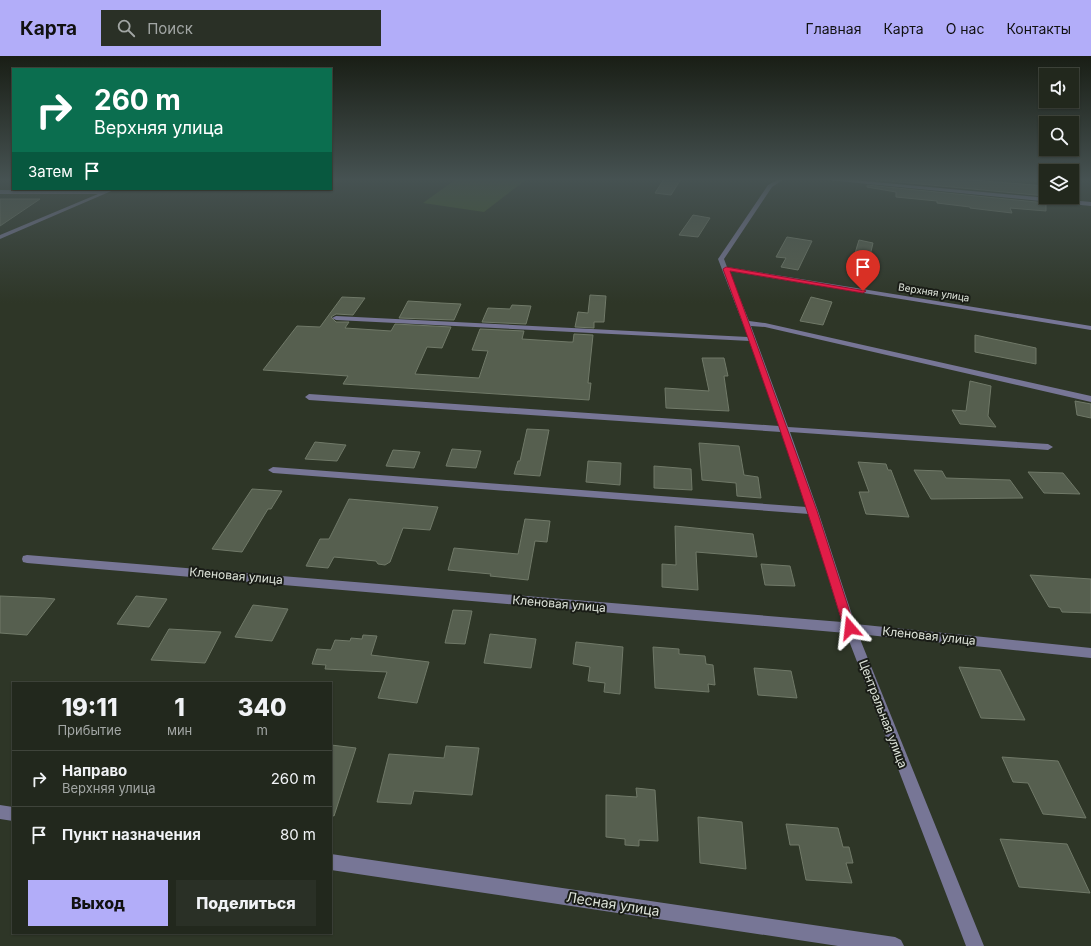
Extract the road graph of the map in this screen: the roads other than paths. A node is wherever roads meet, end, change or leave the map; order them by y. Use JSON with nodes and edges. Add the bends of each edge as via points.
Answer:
{"nodes":[{"id":1,"x":39,"y":221,"type":"edge"},
{"id":2,"x":746,"y":221,"type":"edge"},
{"id":3,"x":2,"y":236,"type":"edge"},
{"id":4,"x":726,"y":269,"type":"junction"},
{"id":5,"x":336,"y":318,"type":"dead end"},
{"id":6,"x":746,"y":323,"type":"junction"},
{"id":7,"x":1091,"y":328,"type":"edge"},
{"id":8,"x":753,"y":339,"type":"junction"},
{"id":9,"x":310,"y":397,"type":"dead end"},
{"id":10,"x":1091,"y":398,"type":"edge"},
{"id":11,"x":783,"y":428,"type":"junction"},
{"id":12,"x":1048,"y":447,"type":"dead end"},
{"id":13,"x":273,"y":470,"type":"dead end"},
{"id":14,"x":813,"y":511,"type":"junction"},
{"id":15,"x":26,"y":559,"type":"dead end"},
{"id":16,"x":850,"y":628,"type":"junction"},
{"id":17,"x":1091,"y":652,"type":"edge"},
{"id":18,"x":0,"y":812,"type":"edge"},
{"id":19,"x":12,"y":814,"type":"edge"},
{"id":20,"x":332,"y":862,"type":"edge"},
{"id":21,"x":895,"y":946,"type":"edge"},
{"id":22,"x":974,"y":946,"type":"edge"}],
"edges":[{"from":1,"to":3,"type":"street"},
{"from":2,"to":4,"type":"street","name":"Центральная улица","via":[[721,259]]},
{"from":4,"to":6,"type":"street","name":"Центральная улица"},
{"from":4,"to":7,"type":"street","name":"Верхняя улица"},
{"from":5,"to":8,"type":"street"},
{"from":6,"to":8,"type":"street","name":"Центральная улица"},
{"from":6,"to":10,"type":"street","via":[[765,325]]},
{"from":8,"to":11,"type":"street","name":"Центральная улица"},
{"from":9,"to":11,"type":"street"},
{"from":11,"to":12,"type":"street"},
{"from":11,"to":14,"type":"street","name":"Центральная улица"},
{"from":13,"to":14,"type":"street"},
{"from":14,"to":16,"type":"street","name":"Центральная улица"},
{"from":15,"to":16,"type":"street","name":"Кленовая улица"},
{"from":16,"to":17,"type":"street","name":"Кленовая улица"},
{"from":16,"to":22,"type":"street","name":"Центральная улица"},
{"from":18,"to":19,"type":"street"},
{"from":20,"to":21,"type":"street","name":"Лесная улица"}]}
